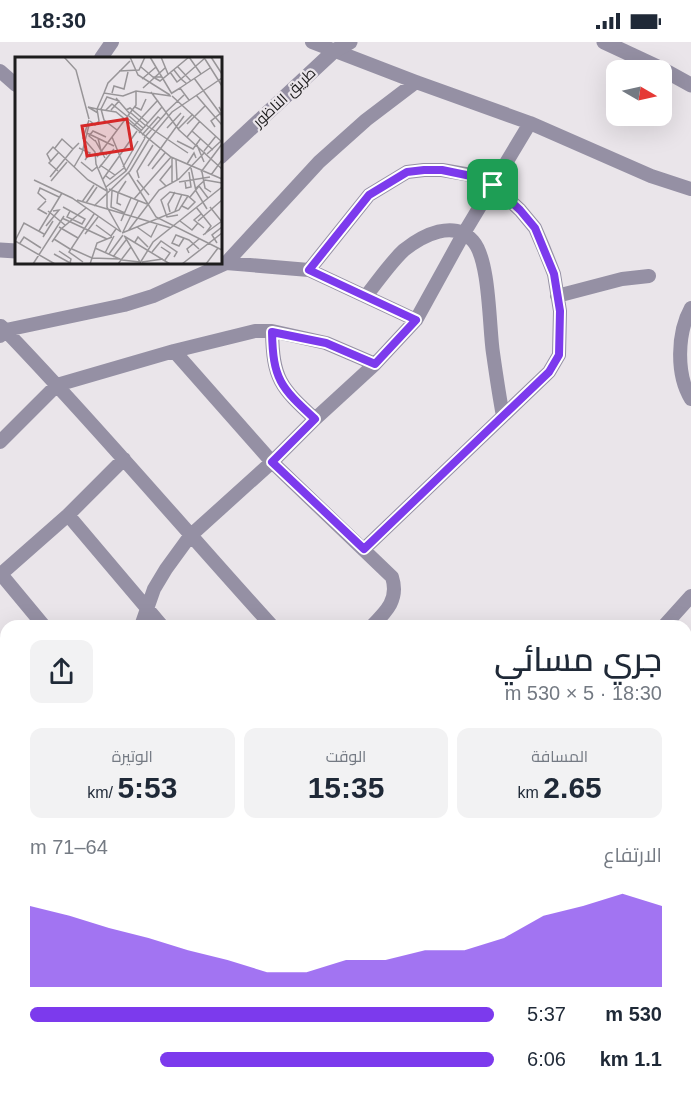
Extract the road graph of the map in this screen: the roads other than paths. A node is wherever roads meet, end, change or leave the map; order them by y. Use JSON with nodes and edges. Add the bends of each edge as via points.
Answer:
{"nodes":[{"id":1,"x":112,"y":42,"type":"edge"},
{"id":2,"x":312,"y":42,"type":"edge"},
{"id":3,"x":350,"y":42,"type":"edge"},
{"id":4,"x":604,"y":42,"type":"edge"},
{"id":5,"x":334,"y":51,"type":"junction"},
{"id":6,"x":102,"y":57,"type":"edge"},
{"id":7,"x":0,"y":71,"type":"edge"},
{"id":8,"x":416,"y":82,"type":"junction"},
{"id":9,"x":15,"y":84,"type":"edge"},
{"id":10,"x":691,"y":85,"type":"edge"},
{"id":11,"x":530,"y":123,"type":"junction"},
{"id":12,"x":222,"y":155,"type":"edge"},
{"id":13,"x":493,"y":185,"type":"junction"},
{"id":14,"x":691,"y":189,"type":"edge"},
{"id":15,"x":464,"y":233,"type":"junction"},
{"id":16,"x":0,"y":250,"type":"edge"},
{"id":17,"x":15,"y":251,"type":"edge"},
{"id":18,"x":226,"y":263,"type":"junction"},
{"id":19,"x":309,"y":270,"type":"junction"},
{"id":20,"x":650,"y":276,"type":"dead end"},
{"id":21,"x":366,"y":296,"type":"junction"},
{"id":22,"x":557,"y":296,"type":"junction"},
{"id":23,"x":691,"y":308,"type":"edge"},
{"id":24,"x":416,"y":320,"type":"junction"},
{"id":25,"x":2,"y":330,"type":"edge"},
{"id":26,"x":272,"y":332,"type":"junction"},
{"id":27,"x":174,"y":351,"type":"junction"},
{"id":28,"x":375,"y":364,"type":"junction"},
{"id":29,"x":57,"y":386,"type":"junction"},
{"id":30,"x":691,"y":399,"type":"edge"},
{"id":31,"x":502,"y":416,"type":"junction"},
{"id":32,"x":315,"y":419,"type":"junction"},
{"id":33,"x":0,"y":442,"type":"edge"},
{"id":34,"x":124,"y":459,"type":"junction"},
{"id":35,"x":272,"y":462,"type":"junction"},
{"id":36,"x":68,"y":515,"type":"junction"},
{"id":37,"x":190,"y":536,"type":"junction"},
{"id":38,"x":364,"y":549,"type":"junction"},
{"id":39,"x":1,"y":574,"type":"edge"},
{"id":40,"x":691,"y":596,"type":"edge"},
{"id":41,"x":681,"y":608,"type":"junction"},
{"id":42,"x":148,"y":609,"type":"junction"},
{"id":43,"x":691,"y":618,"type":"edge"},
{"id":44,"x":40,"y":620,"type":"edge"},
{"id":45,"x":143,"y":620,"type":"edge"},
{"id":46,"x":157,"y":620,"type":"edge"},
{"id":47,"x":267,"y":620,"type":"edge"},
{"id":48,"x":378,"y":620,"type":"edge"},
{"id":49,"x":670,"y":620,"type":"edge"}],
"edges":[{"from":1,"to":6,"type":"street"},
{"from":2,"to":5,"type":"street"},
{"from":3,"to":5,"type":"street","name":"طريق الناظور"},
{"from":4,"to":10,"type":"street"},
{"from":5,"to":8,"type":"street"},
{"from":5,"to":12,"type":"street","name":"طريق الناظور"},
{"from":7,"to":9,"type":"street"},
{"from":8,"to":11,"type":"street"},
{"from":8,"to":18,"type":"street","via":[[319,162]]},
{"from":11,"to":13,"type":"street"},
{"from":11,"to":14,"type":"street","via":[[651,176]]},
{"from":13,"to":15,"type":"street"},
{"from":13,"to":19,"type":"street","via":[[442,170],[407,172],[369,195]]},
{"from":13,"to":22,"type":"street","via":[[535,228],[554,274]]},
{"from":15,"to":21,"type":"street","via":[[448,229],[430,234],[404,250]]},
{"from":15,"to":24,"type":"street"},
{"from":15,"to":31,"type":"street","via":[[475,243],[486,279]]},
{"from":16,"to":17,"type":"street"},
{"from":18,"to":19,"type":"street"},
{"from":18,"to":25,"type":"street","via":[[124,305]]},
{"from":19,"to":21,"type":"street"},
{"from":20,"to":22,"type":"street"},
{"from":21,"to":24,"type":"street"},
{"from":22,"to":31,"type":"street","via":[[559,355],[549,372]]},
{"from":23,"to":30,"type":"street","via":[[682,337],[681,373]]},
{"from":24,"to":28,"type":"street"},
{"from":25,"to":29,"type":"street"},
{"from":26,"to":27,"type":"street","via":[[255,331]]},
{"from":26,"to":28,"type":"street","via":[[326,343]]},
{"from":26,"to":32,"type":"street","via":[[273,360],[283,387]]},
{"from":27,"to":29,"type":"street"},
{"from":27,"to":35,"type":"street"},
{"from":28,"to":32,"type":"street"},
{"from":29,"to":33,"type":"street"},
{"from":29,"to":34,"type":"street"},
{"from":31,"to":38,"type":"street"},
{"from":32,"to":35,"type":"street"},
{"from":34,"to":36,"type":"street"},
{"from":34,"to":37,"type":"street"},
{"from":35,"to":37,"type":"street"},
{"from":35,"to":38,"type":"street"},
{"from":36,"to":39,"type":"street"},
{"from":36,"to":42,"type":"street"},
{"from":37,"to":42,"type":"street","via":[[154,589]]},
{"from":37,"to":47,"type":"street"},
{"from":38,"to":48,"type":"street","via":[[392,577],[395,586],[394,599]]},
{"from":39,"to":44,"type":"street"},
{"from":40,"to":41,"type":"street"},
{"from":41,"to":43,"type":"street"},
{"from":41,"to":49,"type":"street"},
{"from":42,"to":45,"type":"street"},
{"from":42,"to":46,"type":"street"}]}
